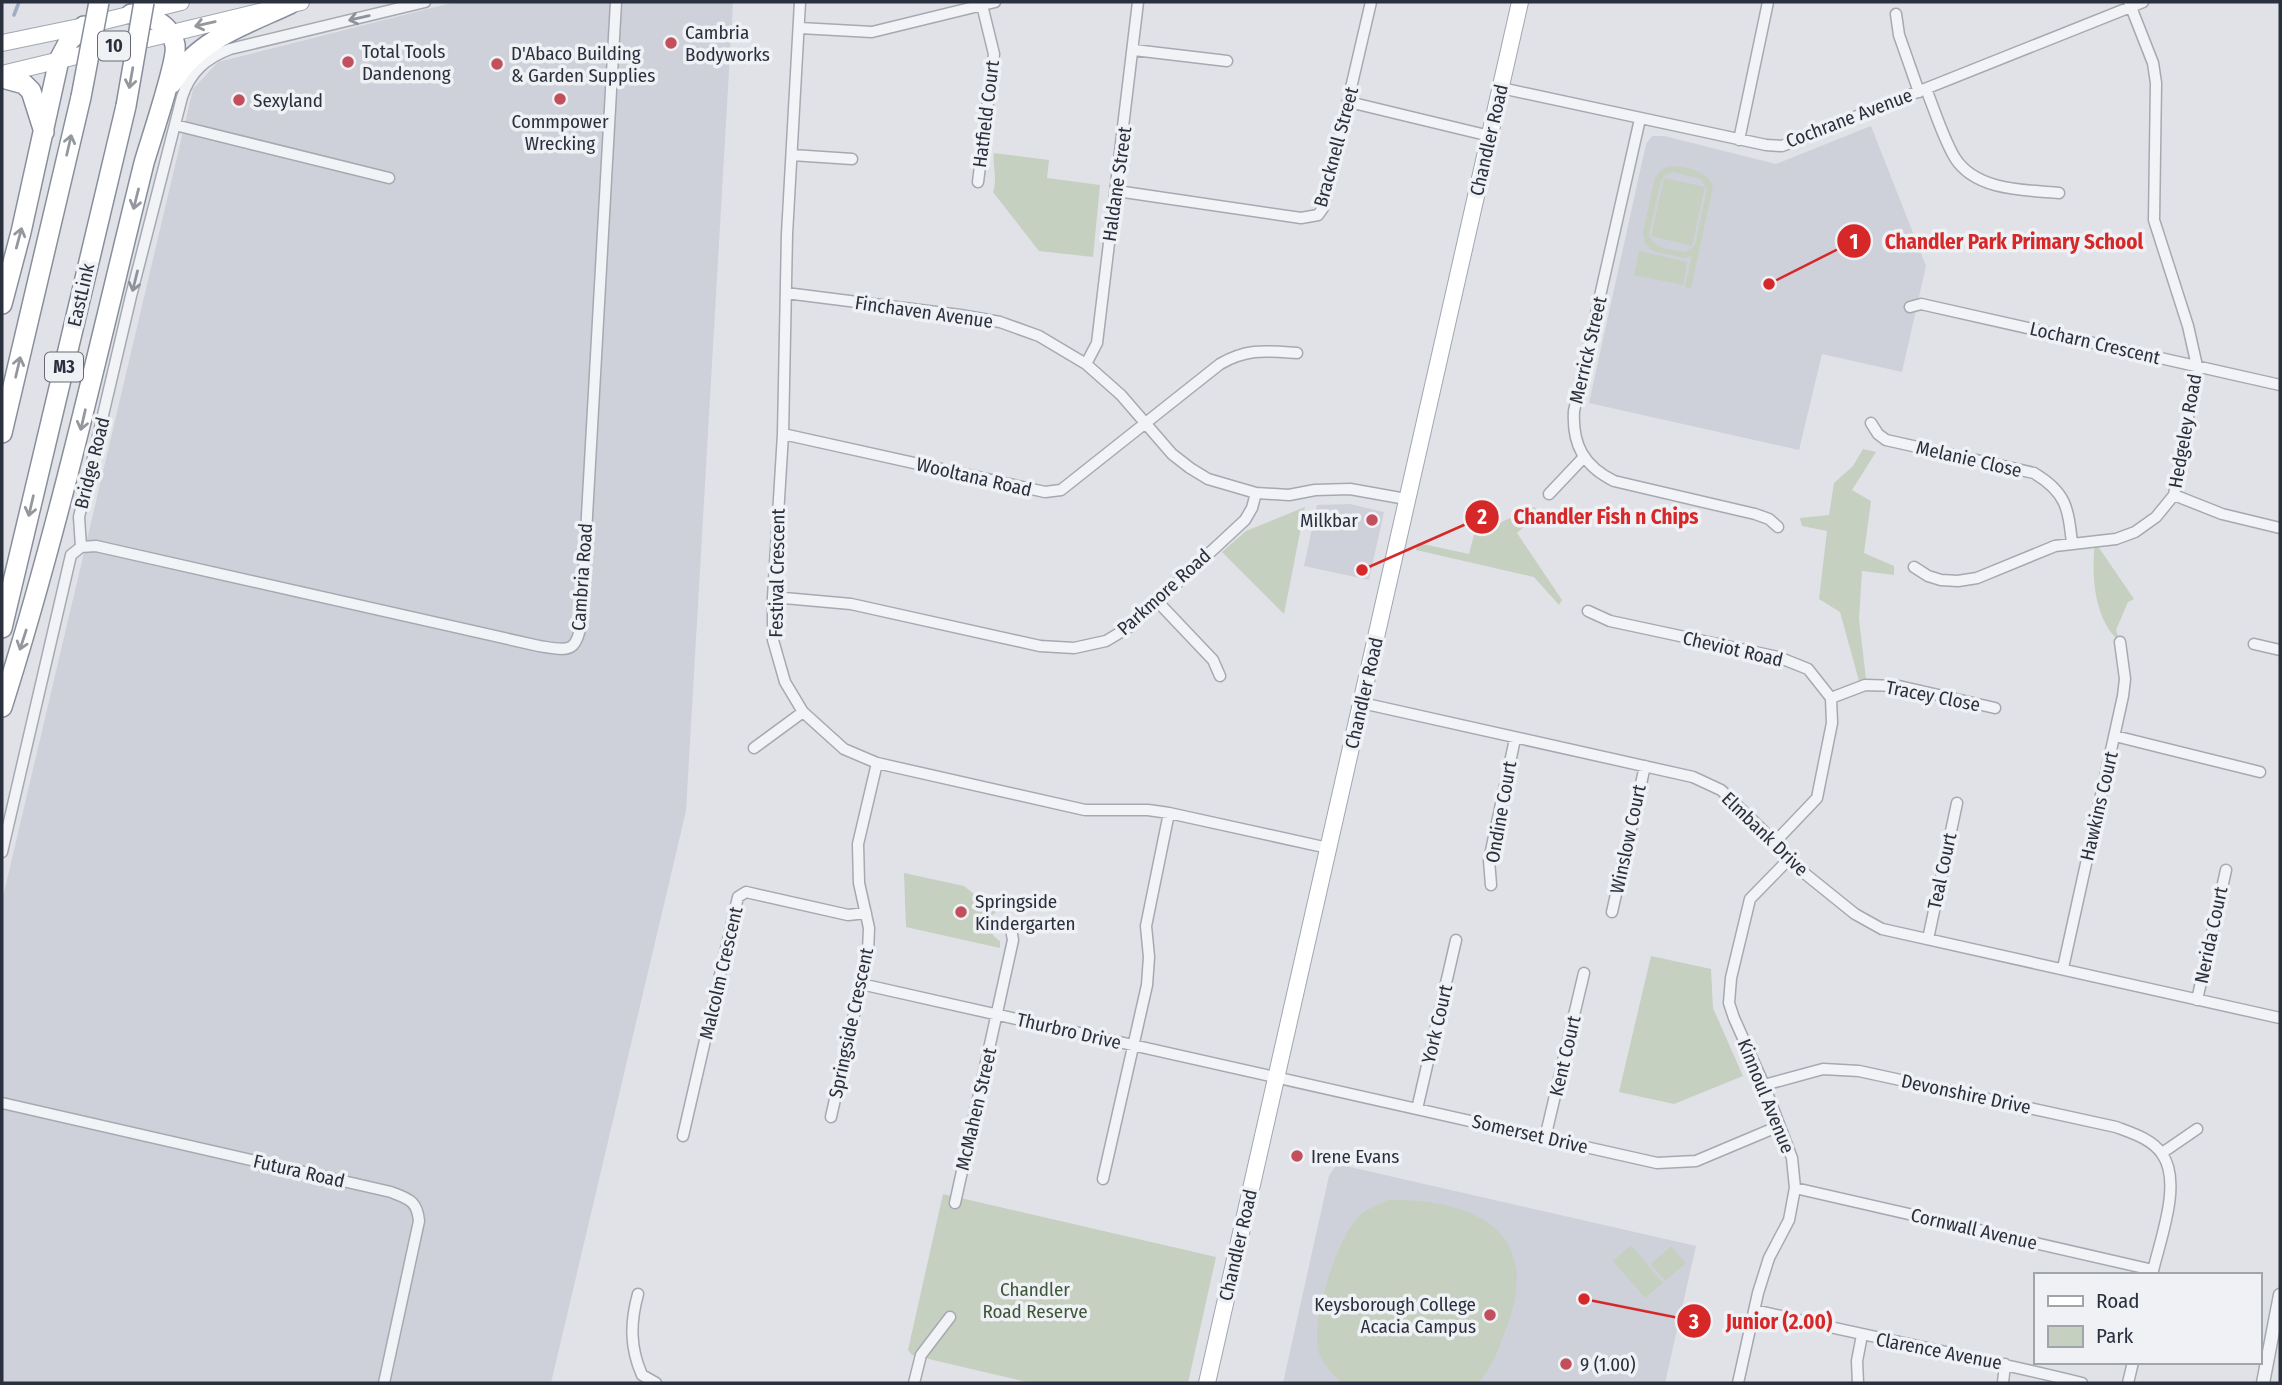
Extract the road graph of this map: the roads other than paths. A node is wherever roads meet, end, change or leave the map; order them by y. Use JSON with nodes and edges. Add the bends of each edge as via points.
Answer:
{"nodes":[{"id":1,"x":99,"y":2,"type":"edge"},
{"id":2,"x":181,"y":2,"type":"edge"},
{"id":3,"x":425,"y":2,"type":"edge"},
{"id":4,"x":616,"y":2,"type":"edge"},
{"id":5,"x":800,"y":2,"type":"edge"},
{"id":6,"x":995,"y":2,"type":"edge"},
{"id":7,"x":1139,"y":2,"type":"edge"},
{"id":8,"x":1371,"y":2,"type":"edge"},
{"id":9,"x":1520,"y":2,"type":"edge"},
{"id":10,"x":1768,"y":2,"type":"edge"},
{"id":11,"x":2143,"y":2,"type":"edge"},
{"id":12,"x":296,"y":3,"type":"edge"},
{"id":13,"x":2130,"y":4,"type":"edge"},
{"id":14,"x":982,"y":5,"type":"junction"},
{"id":15,"x":138,"y":8,"type":"edge"},
{"id":16,"x":1896,"y":14,"type":"dead end"},
{"id":17,"x":84,"y":26,"type":"junction"},
{"id":18,"x":240,"y":28,"type":"junction"},
{"id":19,"x":800,"y":28,"type":"junction"},
{"id":20,"x":168,"y":33,"type":"junction"},
{"id":21,"x":269,"y":39,"type":"junction"},
{"id":22,"x":2,"y":43,"type":"edge"},
{"id":23,"x":1135,"y":50,"type":"junction"},
{"id":24,"x":59,"y":60,"type":"junction"},
{"id":25,"x":1227,"y":61,"type":"dead end"},
{"id":26,"x":2,"y":76,"type":"edge"},
{"id":27,"x":1501,"y":88,"type":"junction"},
{"id":28,"x":1922,"y":90,"type":"junction"},
{"id":29,"x":1349,"y":102,"type":"junction"},
{"id":30,"x":1640,"y":119,"type":"junction"},
{"id":31,"x":174,"y":125,"type":"junction"},
{"id":32,"x":44,"y":133,"type":"junction"},
{"id":33,"x":152,"y":133,"type":"junction"},
{"id":34,"x":1490,"y":136,"type":"junction"},
{"id":35,"x":1739,"y":140,"type":"junction"},
{"id":36,"x":792,"y":155,"type":"junction"},
{"id":37,"x":852,"y":159,"type":"dead end"},
{"id":38,"x":389,"y":178,"type":"dead end"},
{"id":39,"x":978,"y":182,"type":"dead end"},
{"id":40,"x":1116,"y":191,"type":"junction"},
{"id":41,"x":2059,"y":193,"type":"dead end"},
{"id":42,"x":786,"y":293,"type":"junction"},
{"id":43,"x":2,"y":304,"type":"edge"},
{"id":44,"x":1910,"y":307,"type":"dead end"},
{"id":45,"x":1297,"y":353,"type":"dead end"},
{"id":46,"x":1086,"y":364,"type":"junction"},
{"id":47,"x":2197,"y":366,"type":"junction"},
{"id":48,"x":2280,"y":385,"type":"edge"},
{"id":49,"x":1145,"y":423,"type":"junction"},
{"id":50,"x":1871,"y":423,"type":"dead end"},
{"id":51,"x":2,"y":433,"type":"edge"},
{"id":52,"x":783,"y":434,"type":"junction"},
{"id":53,"x":1584,"y":457,"type":"junction"},
{"id":54,"x":1256,"y":493,"type":"junction"},
{"id":55,"x":1549,"y":494,"type":"dead end"},
{"id":56,"x":2174,"y":495,"type":"junction"},
{"id":57,"x":1406,"y":499,"type":"junction"},
{"id":58,"x":1778,"y":527,"type":"dead end"},
{"id":59,"x":2280,"y":528,"type":"edge"},
{"id":60,"x":2072,"y":542,"type":"junction"},
{"id":61,"x":81,"y":547,"type":"junction"},
{"id":62,"x":1914,"y":567,"type":"dead end"},
{"id":63,"x":773,"y":597,"type":"junction"},
{"id":64,"x":1157,"y":601,"type":"junction"},
{"id":65,"x":1588,"y":611,"type":"dead end"},
{"id":66,"x":2,"y":628,"type":"edge"},
{"id":67,"x":2120,"y":642,"type":"dead end"},
{"id":68,"x":2254,"y":644,"type":"dead end"},
{"id":69,"x":2280,"y":650,"type":"edge"},
{"id":70,"x":1220,"y":676,"type":"dead end"},
{"id":71,"x":1831,"y":698,"type":"junction"},
{"id":72,"x":1362,"y":703,"type":"junction"},
{"id":73,"x":2,"y":706,"type":"edge"},
{"id":74,"x":1995,"y":708,"type":"dead end"},
{"id":75,"x":803,"y":712,"type":"junction"},
{"id":76,"x":2115,"y":736,"type":"junction"},
{"id":77,"x":1515,"y":739,"type":"junction"},
{"id":78,"x":754,"y":748,"type":"dead end"},
{"id":79,"x":877,"y":764,"type":"junction"},
{"id":80,"x":1645,"y":766,"type":"junction"},
{"id":81,"x":2260,"y":772,"type":"dead end"},
{"id":82,"x":1957,"y":803,"type":"dead end"},
{"id":83,"x":1170,"y":813,"type":"junction"},
{"id":84,"x":1775,"y":842,"type":"junction"},
{"id":85,"x":1328,"y":848,"type":"junction"},
{"id":86,"x":2,"y":852,"type":"edge"},
{"id":87,"x":1788,"y":860,"type":"junction"},
{"id":88,"x":2226,"y":870,"type":"dead end"},
{"id":89,"x":1491,"y":885,"type":"dead end"},
{"id":90,"x":1612,"y":912,"type":"dead end"},
{"id":91,"x":866,"y":914,"type":"junction"},
{"id":92,"x":1010,"y":923,"type":"dead end"},
{"id":93,"x":1928,"y":939,"type":"junction"},
{"id":94,"x":1456,"y":940,"type":"dead end"},
{"id":95,"x":2063,"y":968,"type":"junction"},
{"id":96,"x":1584,"y":974,"type":"dead end"},
{"id":97,"x":861,"y":984,"type":"junction"},
{"id":98,"x":2197,"y":1000,"type":"junction"},
{"id":99,"x":998,"y":1015,"type":"junction"},
{"id":100,"x":2280,"y":1018,"type":"edge"},
{"id":101,"x":1134,"y":1046,"type":"junction"},
{"id":102,"x":1277,"y":1077,"type":"junction"},
{"id":103,"x":1764,"y":1085,"type":"junction"},
{"id":104,"x":2,"y":1103,"type":"edge"},
{"id":105,"x":1417,"y":1109,"type":"junction"},
{"id":106,"x":831,"y":1117,"type":"dead end"},
{"id":107,"x":1779,"y":1126,"type":"junction"},
{"id":108,"x":2197,"y":1129,"type":"dead end"},
{"id":109,"x":683,"y":1136,"type":"dead end"},
{"id":110,"x":1545,"y":1138,"type":"junction"},
{"id":111,"x":2162,"y":1153,"type":"junction"},
{"id":112,"x":1103,"y":1179,"type":"dead end"},
{"id":113,"x":1795,"y":1188,"type":"junction"},
{"id":114,"x":955,"y":1203,"type":"dead end"},
{"id":115,"x":2153,"y":1272,"type":"edge"},
{"id":116,"x":638,"y":1294,"type":"dead end"},
{"id":117,"x":2280,"y":1295,"type":"edge"},
{"id":118,"x":1755,"y":1310,"type":"junction"},
{"id":119,"x":950,"y":1317,"type":"dead end"},
{"id":120,"x":1862,"y":1335,"type":"junction"},
{"id":121,"x":2005,"y":1364,"type":"junction"},
{"id":122,"x":2133,"y":1364,"type":"edge"},
{"id":123,"x":642,"y":1375,"type":"junction"},
{"id":124,"x":384,"y":1383,"type":"edge"},
{"id":125,"x":633,"y":1383,"type":"edge"},
{"id":126,"x":656,"y":1383,"type":"edge"},
{"id":127,"x":914,"y":1383,"type":"edge"},
{"id":128,"x":1207,"y":1383,"type":"edge"},
{"id":129,"x":1738,"y":1383,"type":"edge"},
{"id":130,"x":1858,"y":1383,"type":"edge"},
{"id":131,"x":2004,"y":1383,"type":"edge"},
{"id":132,"x":2082,"y":1383,"type":"edge"},
{"id":133,"x":2128,"y":1383,"type":"edge"},
{"id":134,"x":2263,"y":1383,"type":"edge"}],
"edges":[{"from":51,"to":1,"type":"highway","number":"M3","one_way":true,"bridge":true},
{"from":2,"to":15,"type":"main road","number":"10"},
{"from":3,"to":21,"type":"street","one_way":true},
{"from":4,"to":61,"type":"street","name":"Cambria Road","via":[[582,622],[573,647],[539,646],[96,546]]},
{"from":5,"to":19,"type":"street","name":"Festival Crescent"},
{"from":6,"to":14,"type":"street"},
{"from":7,"to":23,"type":"street","name":"Haldane Street"},
{"from":8,"to":29,"type":"street","name":"Bracknell Street"},
{"from":9,"to":27,"type":"main road","name":"Chandler Road"},
{"from":10,"to":35,"type":"street"},
{"from":11,"to":13,"type":"street","name":"Cochrane Avenue"},
{"from":12,"to":18,"type":"highway"},
{"from":12,"to":20,"type":"main road","number":"10","one_way":true},
{"from":13,"to":28,"type":"street","name":"Cochrane Avenue"},
{"from":13,"to":47,"type":"street","name":"Hedgeley Road","via":[[2157,83],[2154,220]]},
{"from":14,"to":19,"type":"street","via":[[872,32]]},
{"from":14,"to":39,"type":"street","name":"Hatfield Court","via":[[994,54]]},
{"from":15,"to":17,"type":"main road","number":"10"},
{"from":15,"to":20,"type":"highway"},
{"from":15,"to":66,"type":"highway","name":"EastLink","number":"M3","one_way":true,"bridge":true,"via":[[126,106]]},
{"from":16,"to":28,"type":"street","via":[[1899,35]]},
{"from":17,"to":22,"type":"main road","number":"10"},
{"from":17,"to":24,"type":"highway"},
{"from":18,"to":21,"type":"street"},
{"from":18,"to":33,"type":"highway","via":[[207,44],[183,66]]},
{"from":19,"to":36,"type":"street","name":"Festival Crescent"},
{"from":20,"to":24,"type":"main road","number":"10"},
{"from":20,"to":33,"type":"highway","via":[[175,54]]},
{"from":21,"to":31,"type":"street","name":"Bridge Road","via":[[206,60],[184,90]]},
{"from":23,"to":25,"type":"street"},
{"from":23,"to":40,"type":"street","name":"Haldane Street"},
{"from":24,"to":26,"type":"main road","number":"10"},
{"from":24,"to":32,"type":"highway"},
{"from":26,"to":32,"type":"highway","via":[[31,91]]},
{"from":27,"to":30,"type":"street","name":"Cochrane Avenue"},
{"from":27,"to":34,"type":"main road","name":"Chandler Road"},
{"from":28,"to":35,"type":"street","name":"Cochrane Avenue","via":[[1782,146]]},
{"from":28,"to":41,"type":"street","via":[[1956,159],[1974,177],[2010,189]]},
{"from":29,"to":34,"type":"street"},
{"from":29,"to":40,"type":"street","name":"Bracknell Street","via":[[1318,215],[1301,218]]},
{"from":30,"to":35,"type":"street","name":"Cochrane Avenue"},
{"from":30,"to":53,"type":"street","name":"Merrick Street","via":[[1574,411],[1573,426]]},
{"from":31,"to":38,"type":"street"},
{"from":31,"to":61,"type":"street","name":"Bridge Road","one_way":true,"via":[[79,517]]},
{"from":43,"to":32,"type":"highway","one_way":true},
{"from":33,"to":73,"type":"highway","one_way":true,"via":[[59,517]]},
{"from":34,"to":57,"type":"main road","name":"Chandler Road"},
{"from":36,"to":37,"type":"street"},
{"from":36,"to":42,"type":"street","name":"Festival Crescent"},
{"from":40,"to":46,"type":"street","name":"Haldane Street","via":[[1097,343]]},
{"from":42,"to":46,"type":"street","name":"Finchaven Avenue","via":[[1000,323],[1039,337]]},
{"from":42,"to":52,"type":"street","name":"Festival Crescent"},
{"from":44,"to":47,"type":"street","name":"Locharn Crescent","via":[[1921,304]]},
{"from":45,"to":49,"type":"street","name":"Wooltana Road","via":[[1238,353]]},
{"from":46,"to":49,"type":"street","name":"Finchaven Avenue"},
{"from":47,"to":48,"type":"street","name":"Locharn Crescent"},
{"from":47,"to":56,"type":"street","name":"Hedgeley Road"},
{"from":49,"to":52,"type":"street","name":"Wooltana Road","via":[[1053,492]]},
{"from":49,"to":54,"type":"street","name":"Finchaven Avenue","via":[[1189,468]]},
{"from":50,"to":60,"type":"street","name":"Melanie Close","via":[[1886,440],[2034,473],[2061,495]]},
{"from":52,"to":63,"type":"street","name":"Festival Crescent"},
{"from":53,"to":55,"type":"street"},
{"from":53,"to":58,"type":"street","via":[[1614,481],[1755,514]]},
{"from":54,"to":57,"type":"street","via":[[1350,489]]},
{"from":54,"to":64,"type":"street","name":"Parkmore Road","via":[[1245,520]]},
{"from":56,"to":59,"type":"street","via":[[2222,514]]},
{"from":56,"to":60,"type":"street","name":"Hedgeley Road","via":[[2156,517],[2135,532],[2116,539]]},
{"from":57,"to":72,"type":"main road","name":"Chandler Road"},
{"from":60,"to":62,"type":"street","name":"Hedgeley Road","via":[[1977,578],[1941,580]]},
{"from":61,"to":86,"type":"street","name":"Bridge Road","via":[[71,555]]},
{"from":63,"to":64,"type":"street","name":"Parkmore Road","via":[[868,607],[1058,648],[1085,646],[1118,635]]},
{"from":63,"to":75,"type":"street","name":"Festival Crescent","via":[[773,639],[785,682]]},
{"from":64,"to":70,"type":"street","via":[[1213,660]]},
{"from":65,"to":71,"type":"street","name":"Cheviot Road","via":[[1610,621],[1778,657],[1808,669]]},
{"from":67,"to":76,"type":"street","name":"Hawkins Court","via":[[2125,679]]},
{"from":68,"to":69,"type":"street"},
{"from":71,"to":74,"type":"street","name":"Tracey Close","via":[[1865,685],[1899,686]]},
{"from":71,"to":84,"type":"street","via":[[1832,723],[1817,798]]},
{"from":72,"to":77,"type":"street","name":"Elmbank Drive"},
{"from":72,"to":85,"type":"main road","name":"Chandler Road"},
{"from":75,"to":78,"type":"street"},
{"from":75,"to":79,"type":"street","name":"Festival Crescent","via":[[844,749]]},
{"from":76,"to":81,"type":"street"},
{"from":76,"to":95,"type":"street","name":"Hawkins Court"},
{"from":77,"to":80,"type":"street","name":"Elmbank Drive"},
{"from":77,"to":89,"type":"street","name":"Ondine Court","via":[[1489,860]]},
{"from":79,"to":83,"type":"street","name":"Festival Crescent","via":[[1085,810]]},
{"from":79,"to":91,"type":"street","name":"Springside Crescent","via":[[858,844]]},
{"from":80,"to":84,"type":"street","name":"Elmbank Drive","via":[[1693,777],[1721,790]]},
{"from":80,"to":90,"type":"street","name":"Winslow Court"},
{"from":82,"to":93,"type":"street","name":"Teal Court"},
{"from":83,"to":85,"type":"street","name":"Festival Crescent"},
{"from":83,"to":101,"type":"street","via":[[1146,926],[1147,985]]},
{"from":84,"to":87,"type":"street","name":"Elmbank Drive"},
{"from":85,"to":102,"type":"main road","name":"Chandler Road"},
{"from":87,"to":93,"type":"street","name":"Elmbank Drive","via":[[1855,915],[1882,929]]},
{"from":87,"to":103,"type":"street","name":"Kinnoul Avenue","via":[[1750,899],[1731,978],[1729,1003]]},
{"from":88,"to":98,"type":"street","name":"Nerida Court"},
{"from":91,"to":97,"type":"street","name":"Springside Crescent","via":[[868,952]]},
{"from":91,"to":109,"type":"street","name":"Malcolm Crescent","via":[[848,915],[746,892],[738,897]]},
{"from":92,"to":99,"type":"street","name":"McMahen Street","via":[[1013,940]]},
{"from":93,"to":95,"type":"street","name":"Elmbank Drive"},
{"from":94,"to":105,"type":"street","name":"York Court"},
{"from":95,"to":98,"type":"street","name":"Elmbank Drive"},
{"from":96,"to":110,"type":"street","name":"Kent Court"},
{"from":97,"to":99,"type":"street","name":"Thurbro Drive"},
{"from":97,"to":106,"type":"street","name":"Springside Crescent"},
{"from":98,"to":100,"type":"street","name":"Elmbank Drive"},
{"from":99,"to":101,"type":"street","name":"Thurbro Drive"},
{"from":99,"to":114,"type":"street","name":"McMahen Street"},
{"from":101,"to":102,"type":"street","name":"Thurbro Drive"},
{"from":101,"to":112,"type":"street"},
{"from":102,"to":105,"type":"street","name":"Somerset Drive"},
{"from":102,"to":128,"type":"main road","name":"Chandler Road"},
{"from":103,"to":107,"type":"street","name":"Kinnoul Avenue"},
{"from":103,"to":111,"type":"street","name":"Devonshire Drive","via":[[1824,1069],[1859,1071],[2116,1127],[2148,1140]]},
{"from":104,"to":124,"type":"street","name":"Futura Road","via":[[409,1199],[418,1208],[419,1221]]},
{"from":105,"to":110,"type":"street","name":"Somerset Drive"},
{"from":107,"to":110,"type":"street","name":"Somerset Drive","via":[[1696,1161],[1657,1163]]},
{"from":107,"to":113,"type":"street","name":"Kinnoul Avenue","via":[[1791,1158]]},
{"from":108,"to":111,"type":"street"},
{"from":111,"to":115,"type":"street","via":[[2169,1168],[2170,1201]]},
{"from":113,"to":115,"type":"street","name":"Cornwall Avenue"},
{"from":113,"to":118,"type":"street","name":"Kinnoul Avenue","via":[[1789,1220],[1769,1258]]},
{"from":116,"to":123,"type":"street","via":[[631,1337]]},
{"from":117,"to":134,"type":"street"},
{"from":118,"to":120,"type":"street","name":"Clarence Avenue"},
{"from":118,"to":129,"type":"street","name":"Kinnoul Avenue"},
{"from":119,"to":127,"type":"street","via":[[920,1355]]},
{"from":120,"to":121,"type":"street","name":"Clarence Avenue"},
{"from":120,"to":130,"type":"street"},
{"from":121,"to":131,"type":"street"},
{"from":121,"to":132,"type":"street","name":"Clarence Avenue"},
{"from":122,"to":133,"type":"street"},
{"from":123,"to":125,"type":"street"},
{"from":123,"to":126,"type":"street"}]}
